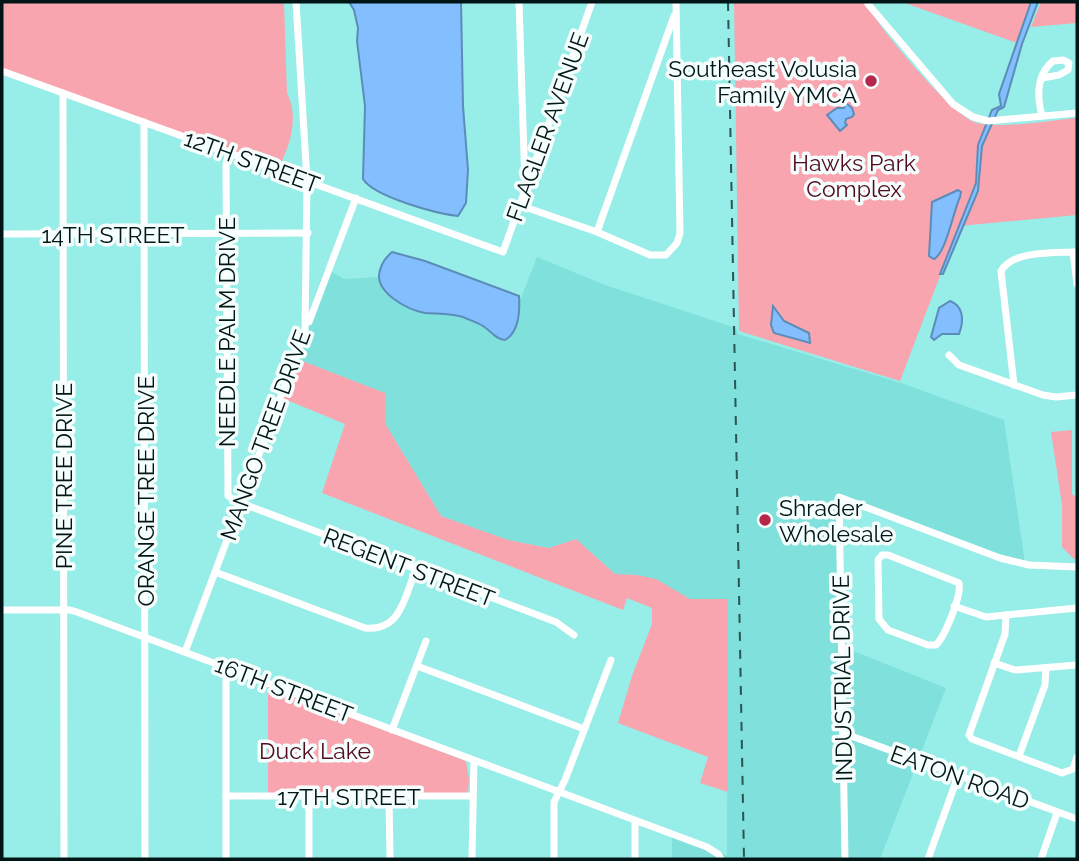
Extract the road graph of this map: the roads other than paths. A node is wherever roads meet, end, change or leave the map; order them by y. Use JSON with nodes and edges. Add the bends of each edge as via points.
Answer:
{"nodes":[{"id":1,"x":296,"y":2,"type":"edge"},
{"id":2,"x":519,"y":2,"type":"edge"},
{"id":3,"x":592,"y":2,"type":"edge"},
{"id":4,"x":676,"y":2,"type":"edge"},
{"id":5,"x":868,"y":4,"type":"dead end"},
{"id":6,"x":676,"y":12,"type":"junction"},
{"id":7,"x":2,"y":71,"type":"edge"},
{"id":8,"x":1042,"y":78,"type":"dead end"},
{"id":9,"x":62,"y":93,"type":"junction"},
{"id":10,"x":1077,"y":113,"type":"edge"},
{"id":11,"x":1042,"y":116,"type":"junction"},
{"id":12,"x":144,"y":122,"type":"junction"},
{"id":13,"x":229,"y":153,"type":"junction"},
{"id":14,"x":307,"y":180,"type":"junction"},
{"id":15,"x":525,"y":191,"type":"junction"},
{"id":16,"x":356,"y":198,"type":"junction"},
{"id":17,"x":519,"y":205,"type":"junction"},
{"id":18,"x":597,"y":232,"type":"junction"},
{"id":19,"x":226,"y":233,"type":"junction"},
{"id":20,"x":308,"y":233,"type":"junction"},
{"id":21,"x":2,"y":234,"type":"edge"},
{"id":22,"x":63,"y":234,"type":"junction"},
{"id":23,"x":144,"y":234,"type":"junction"},
{"id":24,"x":503,"y":252,"type":"joint"},
{"id":25,"x":1075,"y":252,"type":"edge"},
{"id":26,"x":1077,"y":284,"type":"edge"},
{"id":27,"x":305,"y":332,"type":"junction"},
{"id":28,"x":949,"y":355,"type":"dead end"},
{"id":29,"x":1014,"y":386,"type":"junction"},
{"id":30,"x":1077,"y":395,"type":"edge"},
{"id":31,"x":241,"y":503,"type":"junction"},
{"id":32,"x":1077,"y":566,"type":"edge"},
{"id":33,"x":415,"y":569,"type":"junction"},
{"id":34,"x":215,"y":572,"type":"junction"},
{"id":35,"x":954,"y":606,"type":"junction"},
{"id":36,"x":1077,"y":608,"type":"edge"},
{"id":37,"x":2,"y":610,"type":"edge"},
{"id":38,"x":63,"y":610,"type":"junction"},
{"id":39,"x":1006,"y":615,"type":"junction"},
{"id":40,"x":574,"y":635,"type":"dead end"},
{"id":41,"x":145,"y":637,"type":"junction"},
{"id":42,"x":426,"y":641,"type":"dead end"},
{"id":43,"x":185,"y":652,"type":"junction"},
{"id":44,"x":611,"y":660,"type":"dead end"},
{"id":45,"x":994,"y":663,"type":"junction"},
{"id":46,"x":1077,"y":664,"type":"edge"},
{"id":47,"x":417,"y":666,"type":"junction"},
{"id":48,"x":226,"y":668,"type":"junction"},
{"id":49,"x":1046,"y":668,"type":"junction"},
{"id":50,"x":584,"y":729,"type":"junction"},
{"id":51,"x":392,"y":730,"type":"junction"},
{"id":52,"x":843,"y":733,"type":"junction"},
{"id":53,"x":1019,"y":756,"type":"junction"},
{"id":54,"x":1077,"y":757,"type":"edge"},
{"id":55,"x":474,"y":761,"type":"junction"},
{"id":56,"x":958,"y":776,"type":"junction"},
{"id":57,"x":558,"y":792,"type":"junction"},
{"id":58,"x":226,"y":796,"type":"junction"},
{"id":59,"x":309,"y":796,"type":"junction"},
{"id":60,"x":390,"y":796,"type":"junction"},
{"id":61,"x":472,"y":796,"type":"junction"},
{"id":62,"x":1057,"y":813,"type":"junction"},
{"id":63,"x":1077,"y":819,"type":"edge"},
{"id":64,"x":635,"y":821,"type":"junction"},
{"id":65,"x":719,"y":857,"type":"edge"},
{"id":66,"x":64,"y":859,"type":"edge"},
{"id":67,"x":145,"y":859,"type":"edge"},
{"id":68,"x":226,"y":859,"type":"edge"},
{"id":69,"x":309,"y":859,"type":"edge"},
{"id":70,"x":390,"y":859,"type":"edge"},
{"id":71,"x":472,"y":859,"type":"edge"},
{"id":72,"x":554,"y":859,"type":"edge"},
{"id":73,"x":635,"y":859,"type":"edge"},
{"id":74,"x":845,"y":859,"type":"edge"},
{"id":75,"x":928,"y":859,"type":"edge"},
{"id":76,"x":1041,"y":859,"type":"edge"}],
"edges":[{"from":1,"to":14,"type":"street","name":"MANGO TREE DRIVE"},
{"from":2,"to":15,"type":"street"},
{"from":3,"to":15,"type":"street","name":"FLAGLER AVENUE"},
{"from":4,"to":6,"type":"street"},
{"from":5,"to":11,"type":"street","via":[[953,104],[973,117]]},
{"from":6,"to":18,"type":"street"},
{"from":6,"to":18,"type":"street","via":[[677,243],[666,255],[650,255]]},
{"from":7,"to":9,"type":"street","name":"12TH STREET"},
{"from":8,"to":11,"type":"street","via":[[1038,98]]},
{"from":9,"to":12,"type":"street","name":"12TH STREET"},
{"from":9,"to":22,"type":"street","name":"PINE TREE DRIVE"},
{"from":10,"to":11,"type":"street"},
{"from":12,"to":13,"type":"street","name":"12TH STREET"},
{"from":12,"to":23,"type":"street","name":"ORANGE TREE DRIVE"},
{"from":13,"to":14,"type":"street","name":"12TH STREET"},
{"from":13,"to":19,"type":"street","name":"NEEDLE PALM DRIVE"},
{"from":14,"to":16,"type":"street","name":"12TH STREET"},
{"from":14,"to":20,"type":"street","name":"MANGO TREE DRIVE"},
{"from":15,"to":17,"type":"street","name":"FLAGLER AVENUE"},
{"from":16,"to":24,"type":"street","name":"12TH STREET"},
{"from":16,"to":27,"type":"street"},
{"from":17,"to":18,"type":"street"},
{"from":17,"to":24,"type":"street","name":"FLAGLER AVENUE"},
{"from":19,"to":20,"type":"street","name":"14TH STREET"},
{"from":19,"to":23,"type":"street","name":"14TH STREET"},
{"from":19,"to":31,"type":"street","name":"NEEDLE PALM DRIVE","via":[[226,491]]},
{"from":20,"to":27,"type":"street","name":"MANGO TREE DRIVE"},
{"from":21,"to":22,"type":"street","name":"14TH STREET"},
{"from":22,"to":23,"type":"street","name":"14TH STREET"},
{"from":22,"to":38,"type":"street","name":"PINE TREE DRIVE"},
{"from":23,"to":41,"type":"street","name":"ORANGE TREE DRIVE"},
{"from":25,"to":26,"type":"street"},
{"from":25,"to":29,"type":"street","via":[[1015,257],[1001,271]]},
{"from":27,"to":31,"type":"street","name":"MANGO TREE DRIVE"},
{"from":28,"to":29,"type":"street","via":[[959,365]]},
{"from":29,"to":30,"type":"street","via":[[1042,395]]},
{"from":31,"to":33,"type":"street","name":"REGENT STREET"},
{"from":31,"to":34,"type":"street","name":"MANGO TREE DRIVE"},
{"from":32,"to":52,"type":"street","name":"INDUSTRIAL DRIVE","via":[[1029,565],[1000,558],[839,497]]},
{"from":33,"to":34,"type":"street","via":[[397,617],[376,629]]},
{"from":33,"to":40,"type":"street","name":"REGENT STREET","via":[[556,622]]},
{"from":34,"to":43,"type":"street","name":"MANGO TREE DRIVE"},
{"from":35,"to":35,"type":"street","via":[[961,588],[956,580],[888,555],[878,560],[879,619],[888,630],[936,645]]},
{"from":35,"to":39,"type":"street","via":[[978,615]]},
{"from":36,"to":39,"type":"street"},
{"from":37,"to":38,"type":"street","name":"16TH STREET"},
{"from":38,"to":41,"type":"street","name":"16TH STREET"},
{"from":38,"to":66,"type":"street","name":"PINE TREE DRIVE"},
{"from":39,"to":45,"type":"street"},
{"from":41,"to":43,"type":"street","name":"16TH STREET"},
{"from":41,"to":67,"type":"street","name":"ORANGE TREE DRIVE"},
{"from":42,"to":47,"type":"street"},
{"from":43,"to":48,"type":"street","name":"16TH STREET"},
{"from":44,"to":50,"type":"street"},
{"from":45,"to":49,"type":"street","via":[[1015,670]]},
{"from":45,"to":53,"type":"street","via":[[969,735]]},
{"from":46,"to":49,"type":"street"},
{"from":47,"to":50,"type":"street"},
{"from":47,"to":51,"type":"street"},
{"from":48,"to":51,"type":"street","name":"16TH STREET"},
{"from":48,"to":58,"type":"street"},
{"from":49,"to":53,"type":"street","via":[[1045,685]]},
{"from":50,"to":57,"type":"street"},
{"from":51,"to":55,"type":"street","name":"16TH STREET"},
{"from":52,"to":56,"type":"street","name":"EATON ROAD"},
{"from":52,"to":74,"type":"street","name":"INDUSTRIAL DRIVE"},
{"from":53,"to":54,"type":"street","via":[[1062,773],[1073,769]]},
{"from":55,"to":57,"type":"street","name":"16TH STREET"},
{"from":55,"to":61,"type":"street"},
{"from":56,"to":62,"type":"street","name":"EATON ROAD"},
{"from":56,"to":75,"type":"street"},
{"from":57,"to":64,"type":"street","name":"16TH STREET"},
{"from":57,"to":72,"type":"street"},
{"from":58,"to":59,"type":"street","name":"17TH STREET"},
{"from":58,"to":68,"type":"street"},
{"from":59,"to":60,"type":"street","name":"17TH STREET"},
{"from":59,"to":69,"type":"street"},
{"from":60,"to":61,"type":"street","name":"17TH STREET"},
{"from":60,"to":70,"type":"street"},
{"from":61,"to":71,"type":"street"},
{"from":62,"to":63,"type":"street","name":"EATON ROAD"},
{"from":62,"to":76,"type":"street"},
{"from":64,"to":65,"type":"street","name":"16TH STREET","via":[[707,848]]},
{"from":64,"to":73,"type":"street"}]}
